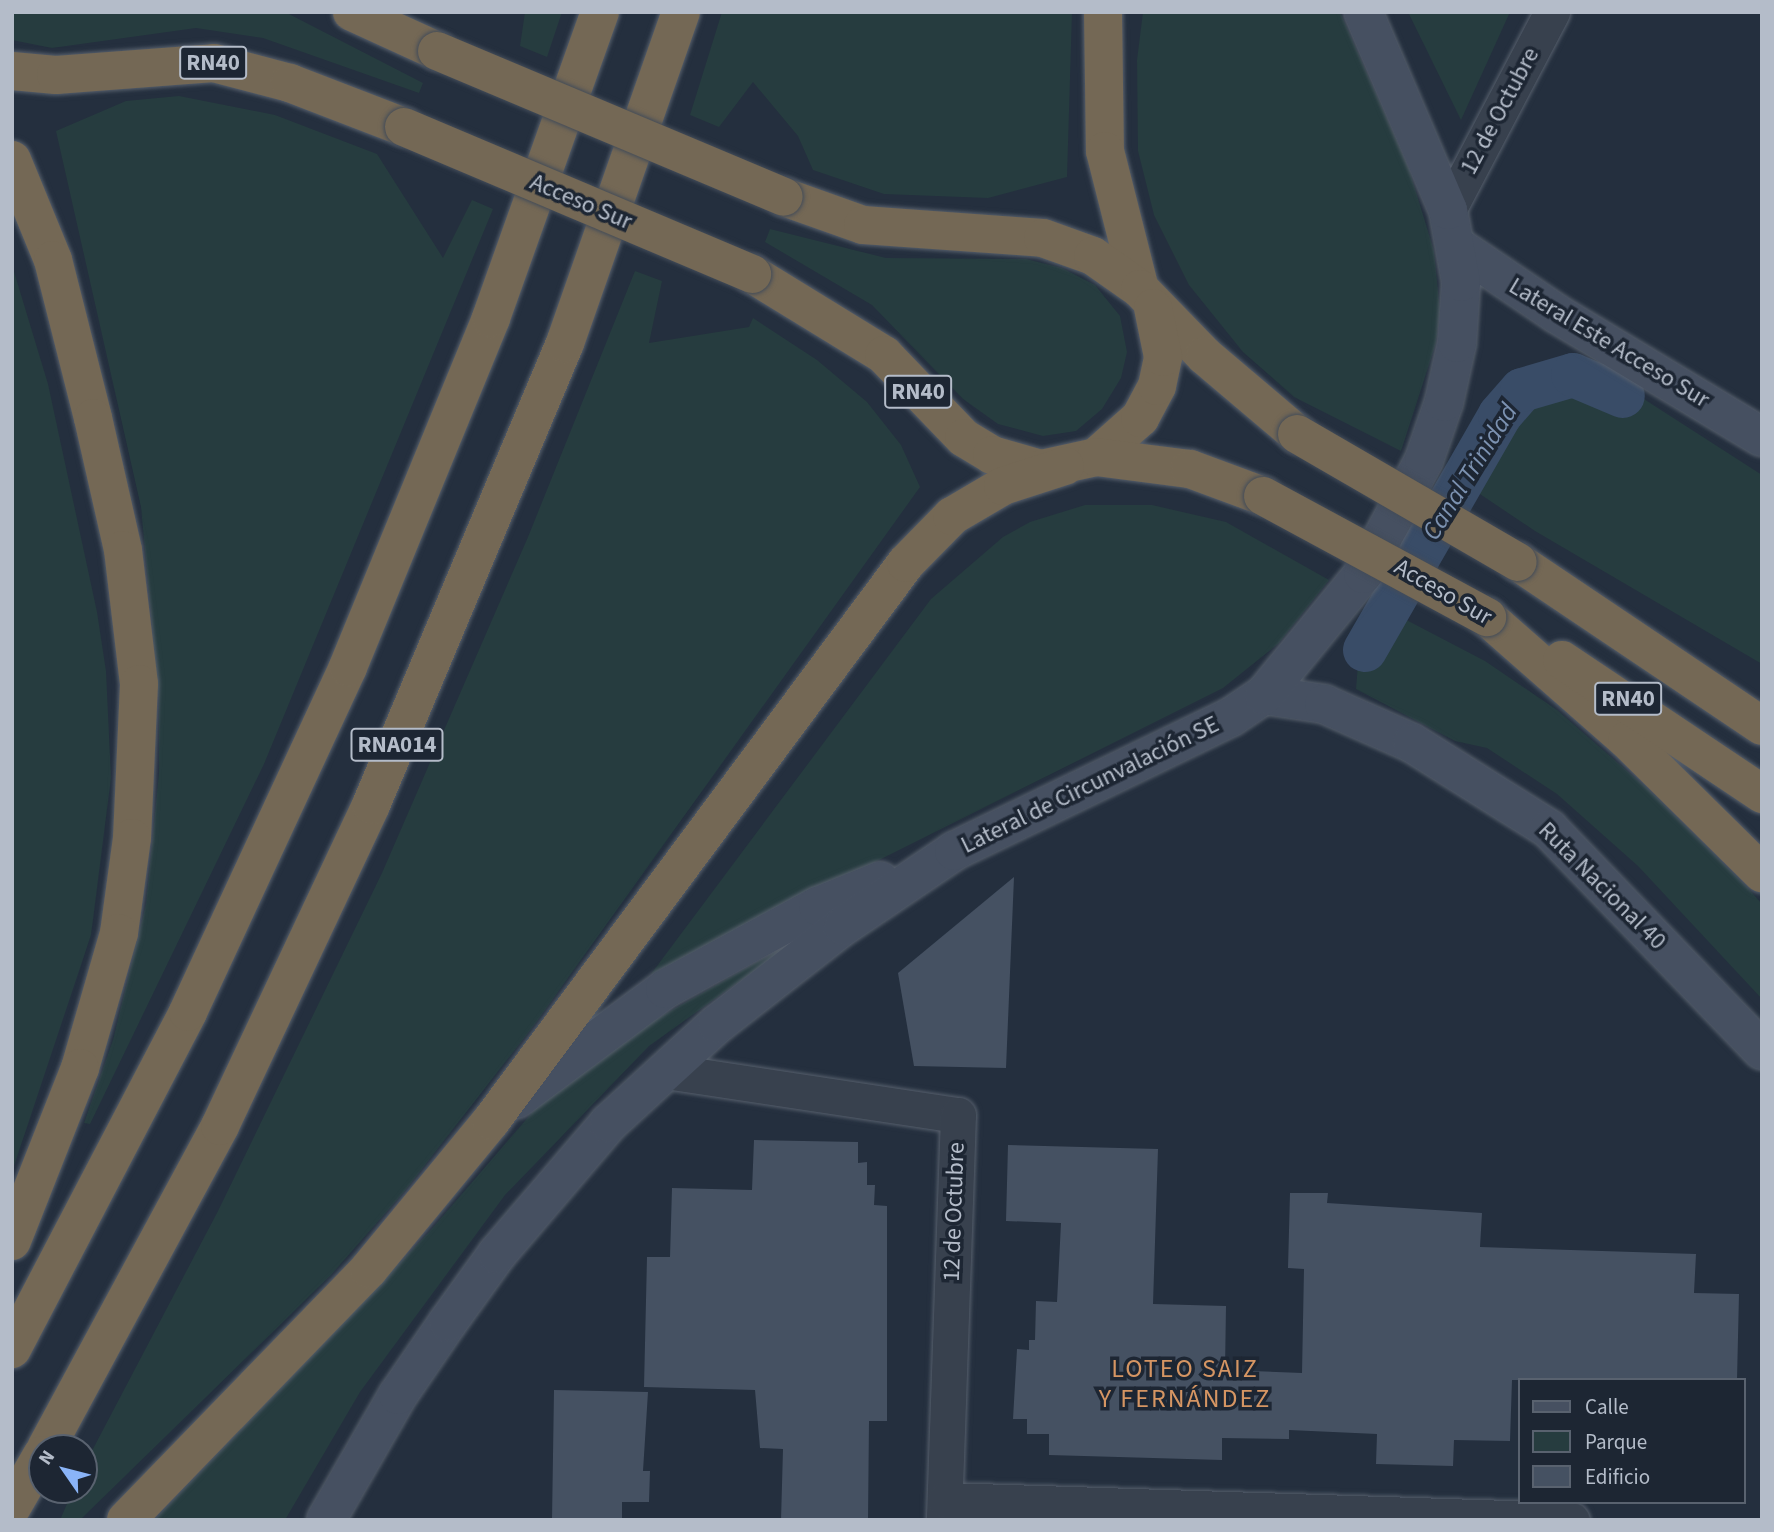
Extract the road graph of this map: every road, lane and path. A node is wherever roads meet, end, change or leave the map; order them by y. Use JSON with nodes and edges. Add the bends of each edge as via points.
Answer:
{"nodes":[{"id":1,"x":352,"y":12,"type":"edge"},
{"id":2,"x":600,"y":12,"type":"edge"},
{"id":3,"x":681,"y":12,"type":"edge"},
{"id":4,"x":1103,"y":12,"type":"edge"},
{"id":5,"x":1363,"y":12,"type":"edge"},
{"id":6,"x":1552,"y":12,"type":"edge"},
{"id":7,"x":12,"y":71,"type":"edge"},
{"id":8,"x":12,"y":160,"type":"edge"},
{"id":9,"x":1448,"y":210,"type":"junction"},
{"id":10,"x":1458,"y":247,"type":"junction"},
{"id":11,"x":1147,"y":298,"type":"junction"},
{"id":12,"x":1762,"y":437,"type":"edge"},
{"id":13,"x":1081,"y":461,"type":"junction"},
{"id":14,"x":1487,"y":617,"type":"junction"},
{"id":15,"x":1264,"y":695,"type":"junction"},
{"id":16,"x":1756,"y":721,"type":"edge"},
{"id":17,"x":1762,"y":794,"type":"edge"},
{"id":18,"x":954,"y":851,"type":"junction"},
{"id":19,"x":1762,"y":873,"type":"edge"},
{"id":20,"x":1762,"y":1050,"type":"edge"},
{"id":21,"x":666,"y":1071,"type":"junction"},
{"id":22,"x":491,"y":1121,"type":"junction"},
{"id":23,"x":12,"y":1241,"type":"edge"},
{"id":24,"x":12,"y":1349,"type":"edge"},
{"id":25,"x":54,"y":1434,"type":"edge"},
{"id":26,"x":28,"y":1479,"type":"edge"},
{"id":27,"x":12,"y":1507,"type":"edge"},
{"id":28,"x":944,"y":1510,"type":"edge"},
{"id":29,"x":126,"y":1520,"type":"edge"},
{"id":30,"x":326,"y":1520,"type":"edge"},
{"id":31,"x":1572,"y":1520,"type":"edge"}],
"edges":[{"from":1,"to":11,"type":"highway","number":"RN40","bridge":true,"via":[[784,197],[897,231],[1043,238],[1093,257]]},
{"from":2,"to":24,"type":"highway","number":"RNA014","via":[[486,330],[348,667],[188,1012]]},
{"from":3,"to":25,"type":"highway","number":"RNA014","via":[[556,366],[371,805],[220,1126]]},
{"from":4,"to":11,"type":"highway","via":[[1105,151]]},
{"from":5,"to":9,"type":"street","name":"Lateral de Circunvalación SE"},
{"from":6,"to":9,"type":"street","name":"12 de Octubre"},
{"from":7,"to":13,"type":"highway","name":"Acceso Sur","number":"RN40","bridge":true,"via":[[56,75],[214,63],[290,83],[752,274],[884,355],[937,414],[992,455],[1022,467]]},
{"from":8,"to":23,"type":"highway","via":[[52,260],[93,418],[123,550],[139,684],[132,838],[119,933],[80,1068]]},
{"from":9,"to":10,"type":"street","name":"Lateral de Circunvalación SE"},
{"from":10,"to":12,"type":"street","name":"Lateral Este Acceso Sur","via":[[1546,307]]},
{"from":10,"to":15,"type":"street","name":"Lateral de Circunvalación SE","via":[[1457,343],[1424,460],[1363,574]]},
{"from":11,"to":13,"type":"highway","via":[[1163,357],[1157,386],[1140,418]]},
{"from":11,"to":16,"type":"highway","number":"RN40","bridge":true,"via":[[1297,434],[1518,562]]},
{"from":13,"to":14,"type":"highway","name":"Acceso Sur","number":"RN40","bridge":true,"via":[[1190,469],[1263,496]]},
{"from":13,"to":22,"type":"highway","via":[[1003,486],[952,516],[905,564]]},
{"from":14,"to":17,"type":"highway","name":"Acceso Sur","number":"RN40","via":[[1626,698]]},
{"from":14,"to":19,"type":"highway","via":[[1627,740]]},
{"from":15,"to":18,"type":"street","name":"Lateral de Circunvalación SE","via":[[1231,716]]},
{"from":15,"to":20,"type":"street","name":"Ruta Nacional 40","via":[[1324,704],[1412,743],[1549,829]]},
{"from":18,"to":21,"type":"street","name":"Lateral de Circunvalación SE","via":[[843,926]]},
{"from":18,"to":22,"type":"street","via":[[818,906],[665,989],[553,1068]]},
{"from":21,"to":28,"type":"street","name":"12 de Octubre","via":[[957,1115]]},
{"from":21,"to":30,"type":"street","name":"Lateral de Circunvalación SE","via":[[609,1123],[497,1254],[398,1395]]},
{"from":22,"to":29,"type":"highway","via":[[369,1269]]},
{"from":26,"to":27,"type":"highway"},
{"from":28,"to":31,"type":"street"}]}
